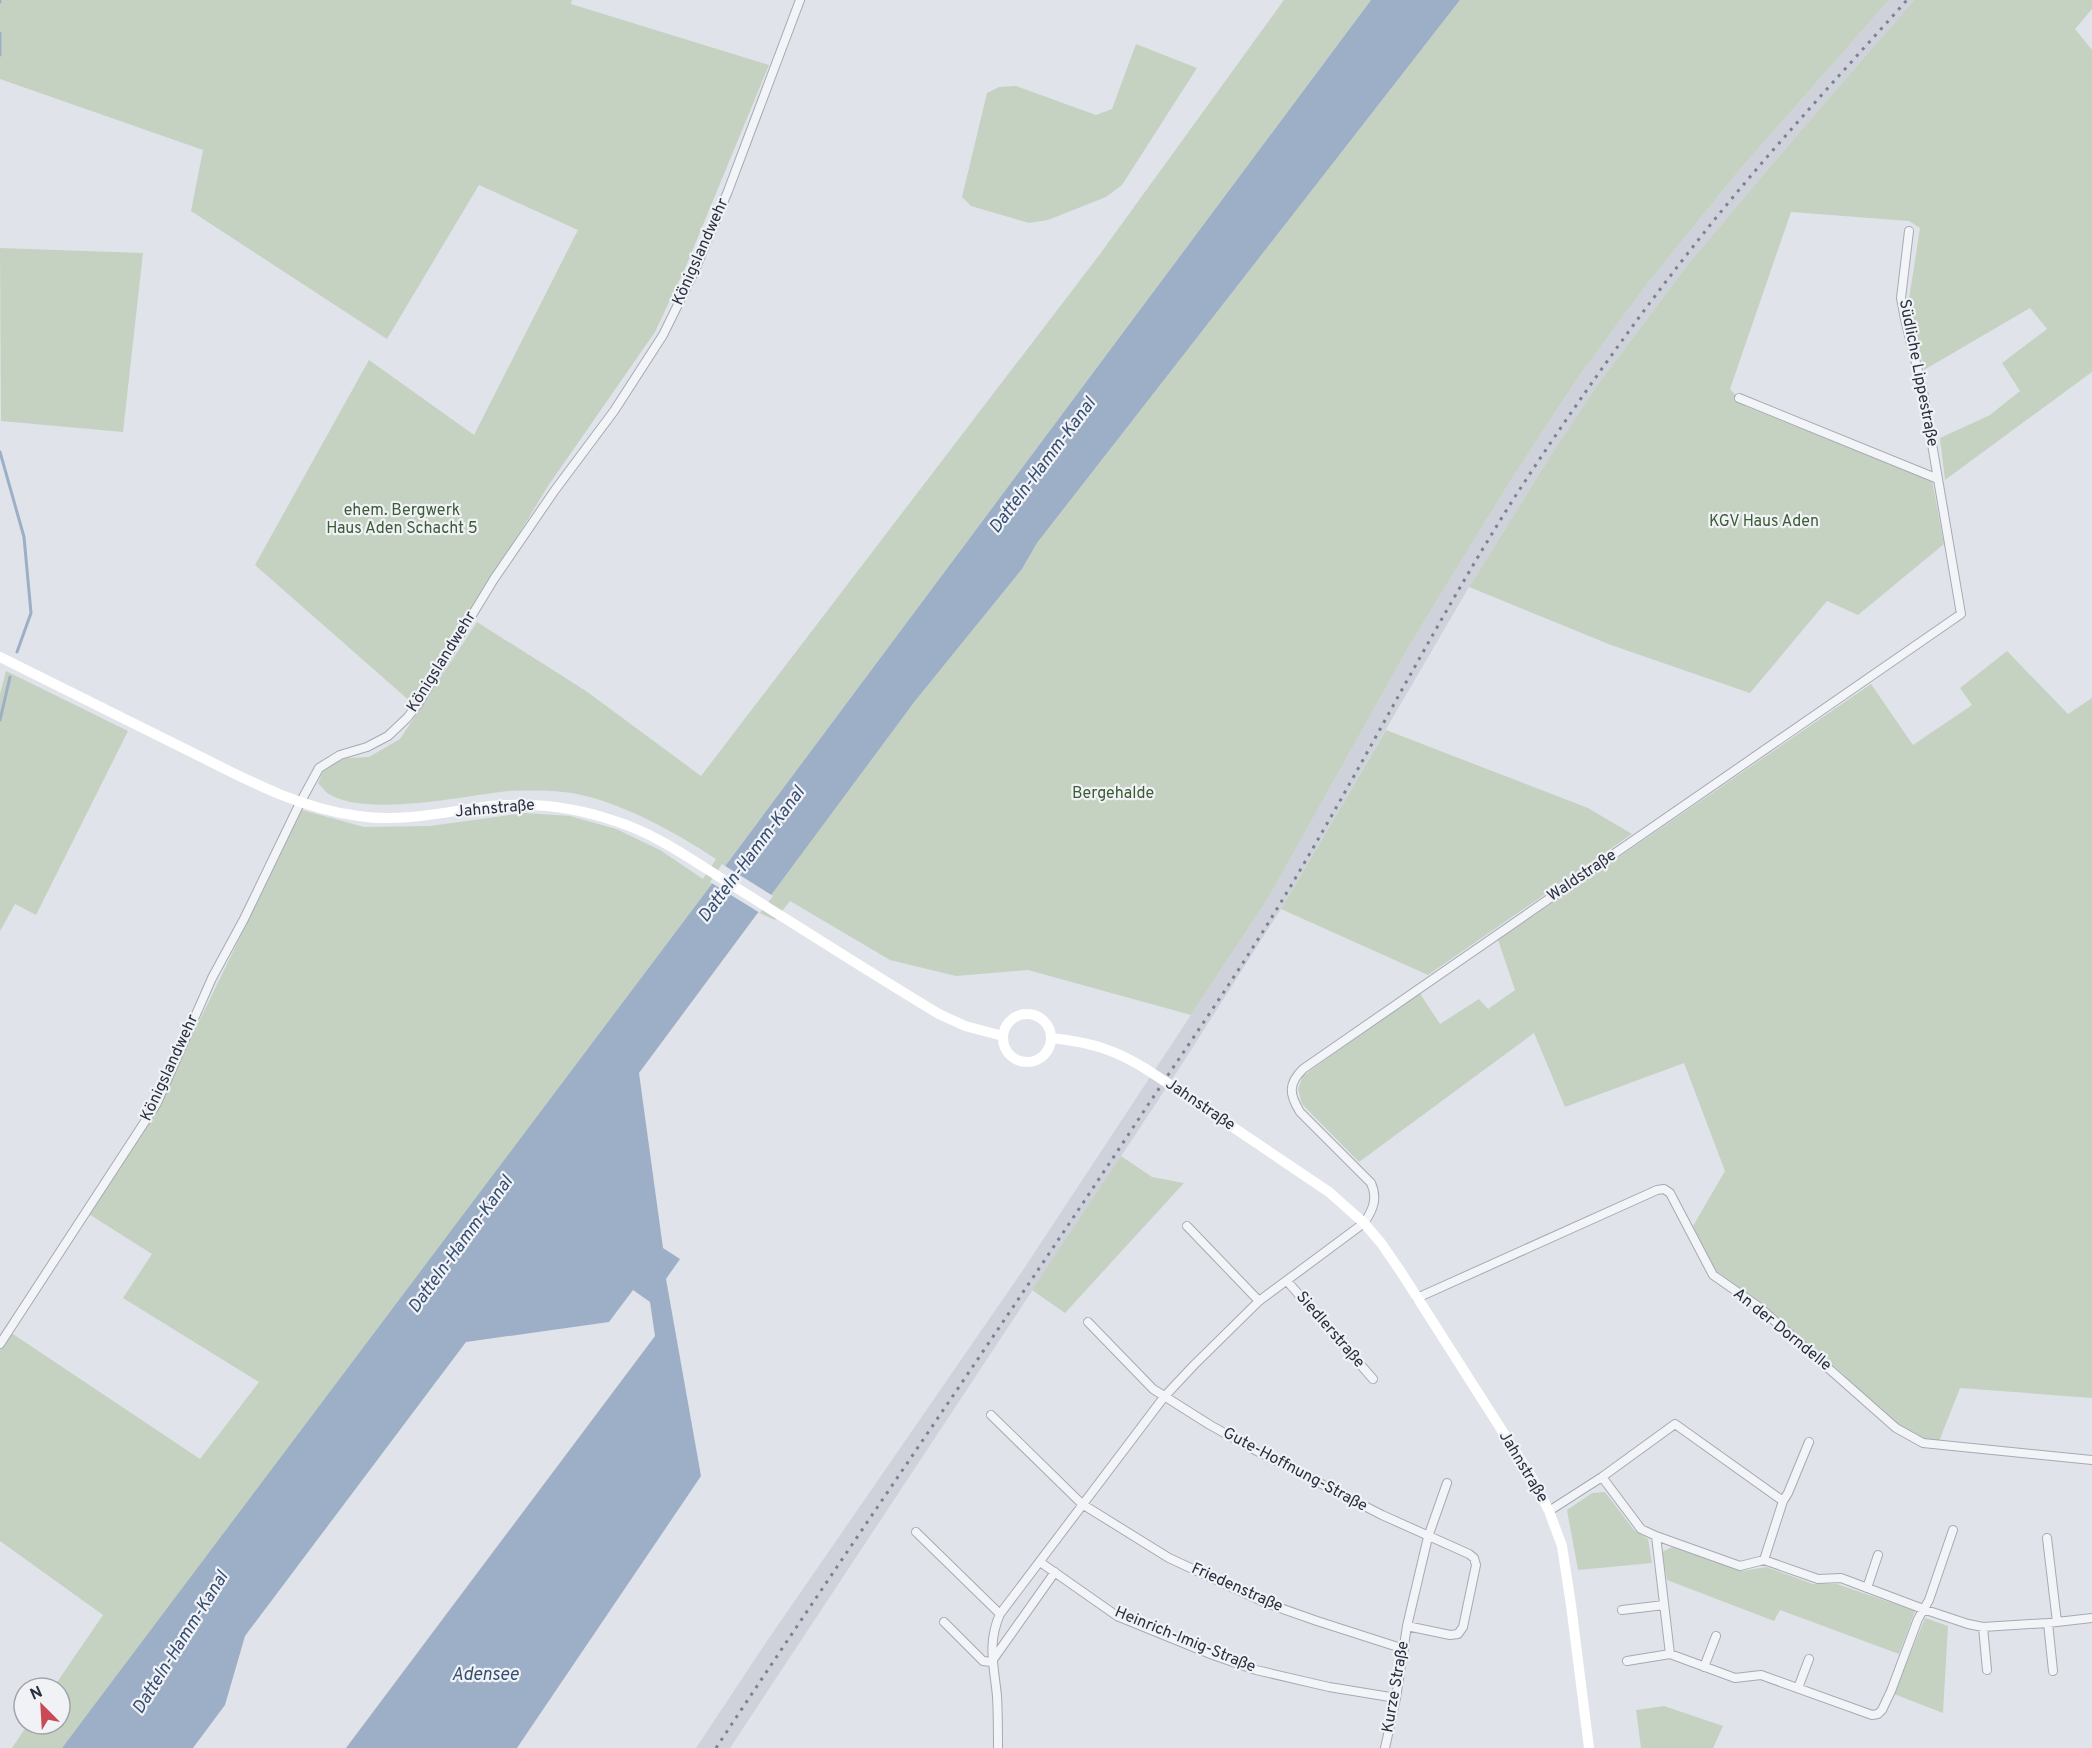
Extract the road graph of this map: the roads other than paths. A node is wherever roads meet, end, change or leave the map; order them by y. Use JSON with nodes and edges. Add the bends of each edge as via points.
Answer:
{"nodes":[{"id":1,"x":800,"y":0,"type":"edge"},
{"id":2,"x":1909,"y":231,"type":"dead end"},
{"id":3,"x":1739,"y":398,"type":"dead end"},
{"id":4,"x":1938,"y":478,"type":"junction"},
{"id":5,"x":1961,"y":614,"type":"joint"},
{"id":6,"x":0,"y":657,"type":"edge"},
{"id":7,"x":300,"y":802,"type":"junction"},
{"id":8,"x":1003,"y":1036,"type":"junction"},
{"id":9,"x":1051,"y":1038,"type":"junction"},
{"id":10,"x":1364,"y":1223,"type":"junction"},
{"id":11,"x":1187,"y":1226,"type":"dead end"},
{"id":12,"x":1287,"y":1281,"type":"junction"},
{"id":13,"x":1417,"y":1298,"type":"junction"},
{"id":14,"x":1259,"y":1301,"type":"junction"},
{"id":15,"x":1088,"y":1322,"type":"dead end"},
{"id":16,"x":0,"y":1344,"type":"edge"},
{"id":17,"x":1373,"y":1379,"type":"dead end"},
{"id":18,"x":1164,"y":1397,"type":"junction"},
{"id":19,"x":991,"y":1415,"type":"dead end"},
{"id":20,"x":1809,"y":1442,"type":"dead end"},
{"id":21,"x":2092,"y":1460,"type":"edge"},
{"id":22,"x":1602,"y":1477,"type":"junction"},
{"id":23,"x":1447,"y":1483,"type":"dead end"},
{"id":24,"x":1783,"y":1501,"type":"junction"},
{"id":25,"x":1082,"y":1504,"type":"junction"},
{"id":26,"x":1549,"y":1511,"type":"junction"},
{"id":27,"x":1953,"y":1530,"type":"dead end"},
{"id":28,"x":916,"y":1532,"type":"dead end"},
{"id":29,"x":1656,"y":1536,"type":"junction"},
{"id":30,"x":1428,"y":1537,"type":"junction"},
{"id":31,"x":2048,"y":1538,"type":"dead end"},
{"id":32,"x":1878,"y":1556,"type":"dead end"},
{"id":33,"x":1764,"y":1560,"type":"junction"},
{"id":34,"x":1040,"y":1562,"type":"junction"},
{"id":35,"x":1055,"y":1572,"type":"junction"},
{"id":36,"x":1867,"y":1588,"type":"junction"},
{"id":37,"x":1664,"y":1605,"type":"junction"},
{"id":38,"x":1923,"y":1609,"type":"junction"},
{"id":39,"x":1622,"y":1610,"type":"dead end"},
{"id":40,"x":1000,"y":1614,"type":"junction"},
{"id":41,"x":2092,"y":1618,"type":"edge"},
{"id":42,"x":944,"y":1622,"type":"dead end"},
{"id":43,"x":2057,"y":1622,"type":"junction"},
{"id":44,"x":2048,"y":1623,"type":"junction"},
{"id":45,"x":1407,"y":1626,"type":"junction"},
{"id":46,"x":1983,"y":1627,"type":"junction"},
{"id":47,"x":1716,"y":1636,"type":"dead end"},
{"id":48,"x":1404,"y":1648,"type":"junction"},
{"id":49,"x":1670,"y":1654,"type":"junction"},
{"id":50,"x":1809,"y":1659,"type":"dead end"},
{"id":51,"x":1627,"y":1661,"type":"dead end"},
{"id":52,"x":991,"y":1662,"type":"junction"},
{"id":53,"x":1704,"y":1667,"type":"junction"},
{"id":54,"x":1987,"y":1670,"type":"dead end"},
{"id":55,"x":2053,"y":1671,"type":"dead end"},
{"id":56,"x":1798,"y":1688,"type":"junction"},
{"id":57,"x":1396,"y":1698,"type":"junction"},
{"id":58,"x":999,"y":1748,"type":"edge"},
{"id":59,"x":1385,"y":1748,"type":"edge"},
{"id":60,"x":1589,"y":1748,"type":"edge"}],
"edges":[{"from":1,"to":7,"type":"street","name":"Königslandwehr","via":[[724,201],[663,335],[494,579],[418,704],[388,736],[340,754],[319,768]]},
{"from":2,"to":4,"type":"street","name":"Südliche Lippestraße","via":[[1901,298]]},
{"from":3,"to":4,"type":"street","name":"Südliche Lippestraße"},
{"from":4,"to":5,"type":"street","name":"Südliche Lippestraße"},
{"from":5,"to":10,"type":"street","name":"Waldstraße","via":[[1294,1078],[1293,1100],[1300,1112],[1371,1183],[1375,1196]]},
{"from":6,"to":7,"type":"main road","name":"Jahnstraße"},
{"from":7,"to":8,"type":"main road","name":"Jahnstraße","via":[[341,814],[386,818],[518,805],[591,813],[650,836],[939,1014]]},
{"from":7,"to":16,"type":"street","name":"Königslandwehr","via":[[212,978],[158,1103]]},
{"from":8,"to":9,"type":"main road","via":[[1009,1022],[1030,1014],[1047,1025]]},
{"from":8,"to":9,"type":"main road","via":[[1010,1056],[1022,1062],[1042,1057]]},
{"from":9,"to":10,"type":"main road","name":"Jahnstraße","bridge":true,"via":[[1101,1046],[1146,1069],[1313,1180]]},
{"from":10,"to":12,"type":"street"},
{"from":10,"to":13,"type":"main road","name":"Jahnstraße"},
{"from":11,"to":14,"type":"street"},
{"from":12,"to":14,"type":"street"},
{"from":12,"to":17,"type":"street","name":"Siedlerstraße"},
{"from":13,"to":21,"type":"street","name":"An der Dorndelle","via":[[1664,1189],[1670,1193],[1713,1275],[1759,1307],[1896,1428],[1923,1443]]},
{"from":13,"to":26,"type":"main road","name":"Jahnstraße","via":[[1531,1476]]},
{"from":14,"to":18,"type":"street"},
{"from":15,"to":18,"type":"street","name":"Gute-Hoffnung-Straße"},
{"from":18,"to":25,"type":"street"},
{"from":18,"to":30,"type":"street","name":"Gute-Hoffnung-Straße","via":[[1253,1449]]},
{"from":19,"to":25,"type":"street","name":"Friedenstraße"},
{"from":20,"to":24,"type":"street"},
{"from":22,"to":24,"type":"street","via":[[1675,1424]]},
{"from":22,"to":26,"type":"street"},
{"from":22,"to":29,"type":"street","via":[[1641,1529]]},
{"from":23,"to":30,"type":"street","name":"Kurze Straße"},
{"from":24,"to":33,"type":"street"},
{"from":25,"to":34,"type":"street"},
{"from":25,"to":48,"type":"street","name":"Friedenstraße","via":[[1169,1558],[1216,1581],[1317,1622]]},
{"from":26,"to":60,"type":"main road","name":"Jahnstraße","via":[[1566,1568]]},
{"from":27,"to":38,"type":"street"},
{"from":28,"to":40,"type":"street"},
{"from":29,"to":33,"type":"street","via":[[1740,1566]]},
{"from":29,"to":37,"type":"street"},
{"from":30,"to":45,"type":"street","name":"Kurze Straße"},
{"from":30,"to":45,"type":"street","name":"Kurze Straße","via":[[1474,1558],[1476,1565],[1463,1627],[1458,1634],[1450,1635]]},
{"from":31,"to":43,"type":"street"},
{"from":32,"to":36,"type":"street"},
{"from":33,"to":36,"type":"street","via":[[1818,1579],[1841,1578]]},
{"from":34,"to":35,"type":"street","name":"Heinrich-Imig-Straße"},
{"from":34,"to":40,"type":"street"},
{"from":35,"to":52,"type":"street"},
{"from":35,"to":57,"type":"street","name":"Heinrich-Imig-Straße","via":[[1117,1616],[1213,1655],[1329,1688]]},
{"from":36,"to":38,"type":"street"},
{"from":37,"to":39,"type":"street"},
{"from":37,"to":49,"type":"street"},
{"from":38,"to":46,"type":"street"},
{"from":38,"to":56,"type":"street","via":[[1878,1714]]},
{"from":40,"to":52,"type":"street","via":[[994,1626]]},
{"from":41,"to":43,"type":"street"},
{"from":42,"to":52,"type":"street","via":[[983,1661]]},
{"from":43,"to":44,"type":"street"},
{"from":44,"to":46,"type":"street"},
{"from":44,"to":55,"type":"street"},
{"from":45,"to":48,"type":"street","name":"Kurze Straße"},
{"from":46,"to":54,"type":"street"},
{"from":47,"to":53,"type":"street"},
{"from":48,"to":57,"type":"street","name":"Kurze Straße"},
{"from":49,"to":51,"type":"street"},
{"from":49,"to":53,"type":"street"},
{"from":50,"to":56,"type":"street"},
{"from":52,"to":58,"type":"street"},
{"from":53,"to":56,"type":"street","via":[[1735,1678],[1761,1675]]},
{"from":57,"to":59,"type":"street","name":"Kurze Straße"}]}
